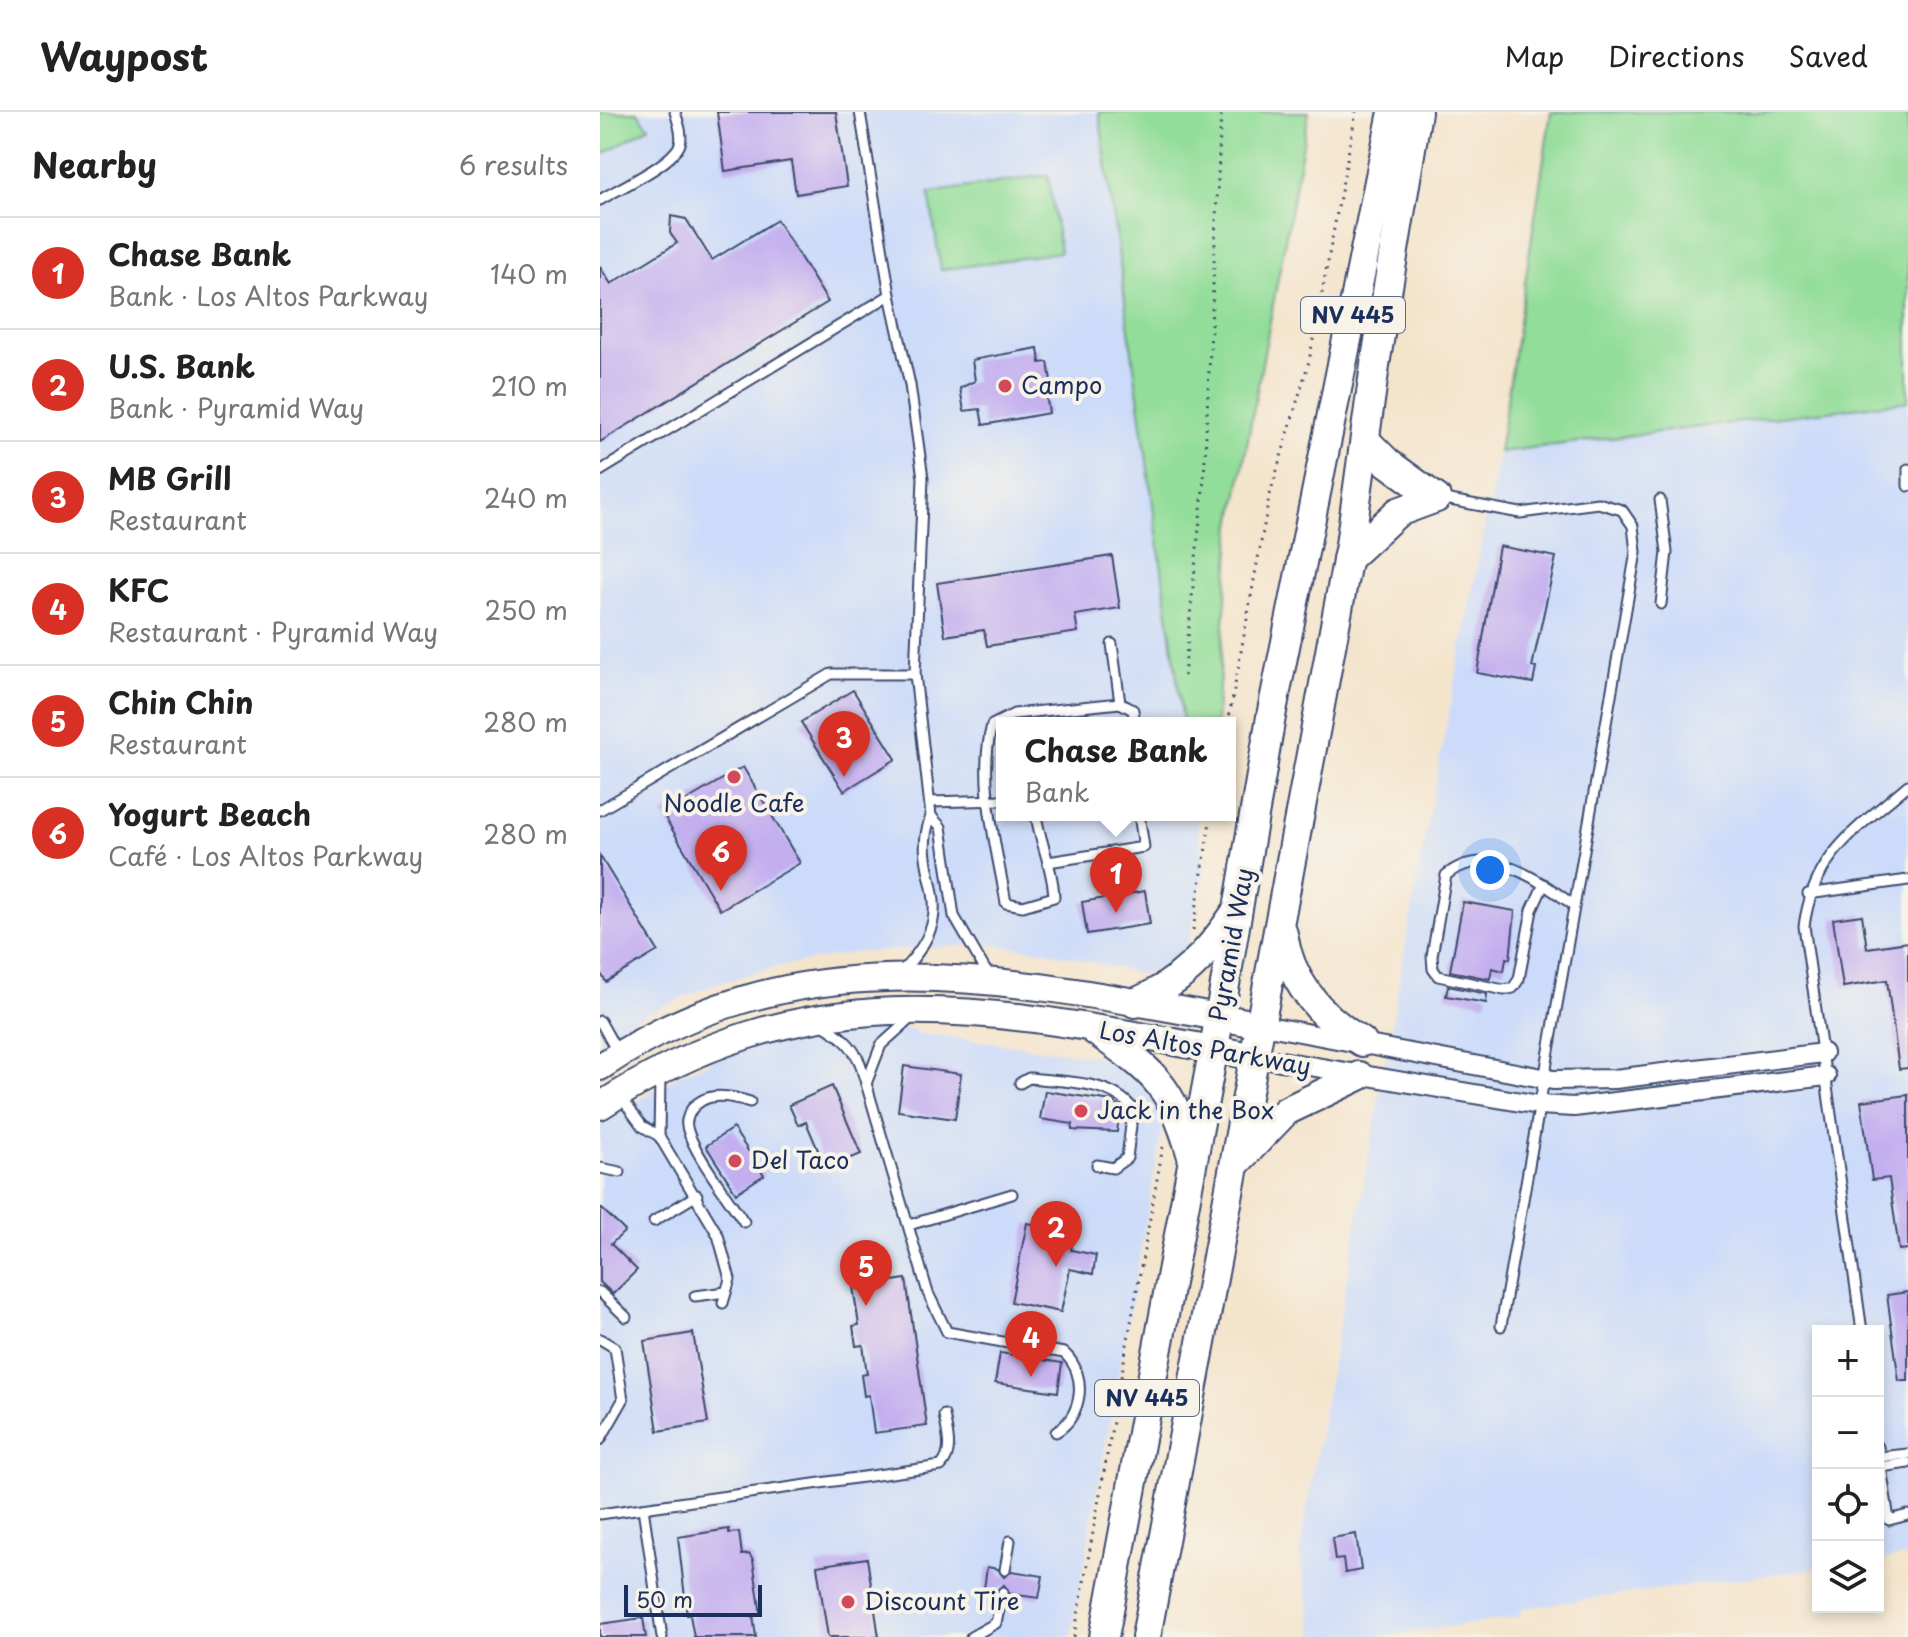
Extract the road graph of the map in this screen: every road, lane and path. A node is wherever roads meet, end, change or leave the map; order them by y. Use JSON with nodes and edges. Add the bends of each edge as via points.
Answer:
{"nodes":[{"id":1,"x":675,"y":112,"type":"edge"},
{"id":2,"x":860,"y":112,"type":"edge"},
{"id":3,"x":1221,"y":112,"type":"edge"},
{"id":4,"x":1356,"y":112,"type":"edge"},
{"id":5,"x":1393,"y":112,"type":"edge"},
{"id":6,"x":1417,"y":112,"type":"edge"},
{"id":7,"x":600,"y":200,"type":"edge"},
{"id":8,"x":890,"y":295,"type":"junction"},
{"id":9,"x":1365,"y":440,"type":"junction"},
{"id":10,"x":1908,"y":469,"type":"edge"},
{"id":11,"x":600,"y":471,"type":"edge"},
{"id":12,"x":1908,"y":486,"type":"edge"},
{"id":13,"x":1436,"y":498,"type":"junction"},
{"id":14,"x":1660,"y":500,"type":"dead end"},
{"id":15,"x":1347,"y":559,"type":"junction"},
{"id":16,"x":1661,"y":604,"type":"dead end"},
{"id":17,"x":1112,"y":644,"type":"dead end"},
{"id":18,"x":915,"y":674,"type":"junction"},
{"id":19,"x":1184,"y":676,"type":"dead end"},
{"id":20,"x":1120,"y":703,"type":"junction"},
{"id":21,"x":1008,"y":717,"type":"edge"},
{"id":22,"x":1134,"y":717,"type":"edge"},
{"id":23,"x":1229,"y":717,"type":"edge"},
{"id":24,"x":996,"y":723,"type":"edge"},
{"id":25,"x":1908,"y":785,"type":"edge"},
{"id":26,"x":996,"y":800,"type":"edge"},
{"id":27,"x":990,"y":801,"type":"junction"},
{"id":28,"x":930,"y":802,"type":"junction"},
{"id":29,"x":600,"y":810,"type":"edge"},
{"id":30,"x":931,"y":816,"type":"junction"},
{"id":31,"x":1038,"y":821,"type":"edge"},
{"id":32,"x":1140,"y":821,"type":"edge"},
{"id":33,"x":1210,"y":821,"type":"edge"},
{"id":34,"x":1048,"y":862,"type":"junction"},
{"id":35,"x":1908,"y":880,"type":"edge"},
{"id":36,"x":1544,"y":884,"type":"junction"},
{"id":37,"x":1808,"y":894,"type":"junction"},
{"id":38,"x":1572,"y":904,"type":"junction"},
{"id":39,"x":1237,"y":911,"type":"junction"},
{"id":40,"x":1281,"y":920,"type":"junction"},
{"id":41,"x":1193,"y":934,"type":"dead end"},
{"id":42,"x":898,"y":975,"type":"junction"},
{"id":43,"x":994,"y":982,"type":"junction"},
{"id":44,"x":786,"y":989,"type":"junction"},
{"id":45,"x":1135,"y":1003,"type":"junction"},
{"id":46,"x":922,"y":1009,"type":"junction"},
{"id":47,"x":1220,"y":1017,"type":"junction"},
{"id":48,"x":811,"y":1019,"type":"junction"},
{"id":49,"x":600,"y":1021,"type":"edge"},
{"id":50,"x":1263,"y":1025,"type":"junction"},
{"id":51,"x":1094,"y":1030,"type":"junction"},
{"id":52,"x":1362,"y":1042,"type":"junction"},
{"id":53,"x":1213,"y":1049,"type":"junction"},
{"id":54,"x":1823,"y":1053,"type":"junction"},
{"id":55,"x":1257,"y":1057,"type":"junction"},
{"id":56,"x":609,"y":1061,"type":"edge"},
{"id":57,"x":662,"y":1069,"type":"junction"},
{"id":58,"x":1359,"y":1076,"type":"junction"},
{"id":59,"x":1826,"y":1076,"type":"junction"},
{"id":60,"x":1543,"y":1079,"type":"junction"},
{"id":61,"x":1020,"y":1083,"type":"dead end"},
{"id":62,"x":866,"y":1084,"type":"junction"},
{"id":63,"x":606,"y":1096,"type":"edge"},
{"id":64,"x":750,"y":1102,"type":"dead end"},
{"id":65,"x":1539,"y":1105,"type":"junction"},
{"id":66,"x":1165,"y":1134,"type":"dead end"},
{"id":67,"x":659,"y":1136,"type":"junction"},
{"id":68,"x":1192,"y":1159,"type":"junction"},
{"id":69,"x":1237,"y":1162,"type":"junction"},
{"id":70,"x":1097,"y":1165,"type":"dead end"},
{"id":71,"x":600,"y":1168,"type":"edge"},
{"id":72,"x":620,"y":1172,"type":"dead end"},
{"id":73,"x":1012,"y":1194,"type":"dead end"},
{"id":74,"x":697,"y":1195,"type":"junction"},
{"id":75,"x":654,"y":1221,"type":"dead end"},
{"id":76,"x":744,"y":1222,"type":"dead end"},
{"id":77,"x":909,"y":1225,"type":"junction"},
{"id":78,"x":600,"y":1292,"type":"edge"},
{"id":79,"x":726,"y":1292,"type":"junction"},
{"id":80,"x":695,"y":1296,"type":"dead end"},
{"id":81,"x":723,"y":1303,"type":"dead end"},
{"id":82,"x":626,"y":1317,"type":"dead end"},
{"id":83,"x":1861,"y":1325,"type":"edge"},
{"id":84,"x":1501,"y":1326,"type":"dead end"},
{"id":85,"x":600,"y":1339,"type":"edge"},
{"id":86,"x":944,"y":1415,"type":"dead end"},
{"id":87,"x":1056,"y":1432,"type":"dead end"},
{"id":88,"x":600,"y":1440,"type":"edge"},
{"id":89,"x":1908,"y":1454,"type":"edge"},
{"id":90,"x":1884,"y":1456,"type":"edge"},
{"id":91,"x":1884,"y":1458,"type":"edge"},
{"id":92,"x":1908,"y":1463,"type":"edge"},
{"id":93,"x":1881,"y":1469,"type":"edge"},
{"id":94,"x":643,"y":1508,"type":"junction"},
{"id":95,"x":600,"y":1514,"type":"edge"},
{"id":96,"x":1908,"y":1515,"type":"edge"},
{"id":97,"x":1010,"y":1541,"type":"dead end"},
{"id":98,"x":1005,"y":1570,"type":"dead end"},
{"id":99,"x":1003,"y":1592,"type":"dead end"},
{"id":100,"x":662,"y":1637,"type":"edge"},
{"id":101,"x":971,"y":1637,"type":"edge"},
{"id":102,"x":1074,"y":1637,"type":"edge"},
{"id":103,"x":1104,"y":1637,"type":"edge"},
{"id":104,"x":1146,"y":1637,"type":"edge"}],
"edges":[{"from":1,"to":7,"type":"lane","via":[[680,145],[670,158]]},
{"from":2,"to":8,"type":"lane"},
{"from":3,"to":19,"type":"path","via":[[1204,479]]},
{"from":4,"to":23,"type":"path","via":[[1309,361],[1269,498]]},
{"from":5,"to":39,"type":"main road","name":"Pyramid Way","number":"NV 445","via":[[1315,490]]},
{"from":6,"to":9,"type":"main road","name":"Pyramid Way","number":"NV 445"},
{"from":8,"to":11,"type":"lane"},
{"from":8,"to":18,"type":"lane","via":[[923,478]]},
{"from":9,"to":13,"type":"main road"},
{"from":9,"to":15,"type":"main road","name":"Pyramid Way","number":"NV 445"},
{"from":10,"to":12,"type":"lane"},
{"from":13,"to":15,"type":"main road","via":[[1398,512]]},
{"from":13,"to":38,"type":"lane","via":[[1520,513],[1598,503],[1622,510],[1633,526],[1636,552],[1628,608]]},
{"from":14,"to":16,"type":"lane","via":[[1667,552]]},
{"from":15,"to":40,"type":"main road","name":"Pyramid Way","number":"NV 445"},
{"from":17,"to":20,"type":"lane"},
{"from":18,"to":28,"type":"lane"},
{"from":18,"to":29,"type":"lane","via":[[831,674]]},
{"from":20,"to":21,"type":"lane"},
{"from":20,"to":22,"type":"lane","via":[[1133,710]]},
{"from":24,"to":27,"type":"lane","via":[[987,745]]},
{"from":25,"to":37,"type":"lane","via":[[1826,861]]},
{"from":26,"to":27,"type":"lane"},
{"from":27,"to":28,"type":"lane"},
{"from":27,"to":34,"type":"lane","via":[[1006,903],[1023,906],[1054,897]]},
{"from":28,"to":30,"type":"lane"},
{"from":30,"to":42,"type":"lane","via":[[925,831],[934,922],[915,958]]},
{"from":30,"to":43,"type":"lane","via":[[941,827],[954,916]]},
{"from":31,"to":34,"type":"lane"},
{"from":32,"to":34,"type":"lane","via":[[1144,847]]},
{"from":33,"to":41,"type":"path"},
{"from":35,"to":37,"type":"lane"},
{"from":36,"to":36,"type":"lane","via":[[1522,870],[1471,860],[1446,875],[1432,956],[1438,976],[1513,988],[1532,910]]},
{"from":36,"to":38,"type":"lane"},
{"from":37,"to":54,"type":"lane","via":[[1804,926]]},
{"from":38,"to":60,"type":"lane"},
{"from":39,"to":45,"type":"main road","via":[[1186,972]]},
{"from":39,"to":47,"type":"main road","name":"Pyramid Way","number":"NV 445"},
{"from":40,"to":50,"type":"main road","name":"Pyramid Way","number":"NV 445"},
{"from":40,"to":52,"type":"main road","via":[[1291,969],[1301,987],[1342,1030]]},
{"from":42,"to":43,"type":"main road","name":"Los Altos Parkway"},
{"from":42,"to":44,"type":"main road","name":"Los Altos Parkway"},
{"from":43,"to":45,"type":"main road","name":"Los Altos Parkway"},
{"from":44,"to":56,"type":"main road","name":"Los Altos Parkway","via":[[715,1010]]},
{"from":44,"to":63,"type":"main road","via":[[760,1009],[643,1058]]},
{"from":45,"to":47,"type":"main road","name":"Los Altos Parkway"},
{"from":46,"to":48,"type":"main road","name":"Los Altos Parkway"},
{"from":46,"to":51,"type":"main road","name":"Los Altos Parkway","via":[[984,1012]]},
{"from":46,"to":62,"type":"lane","via":[[881,1045]]},
{"from":47,"to":50,"type":"main road","name":"Los Altos Parkway"},
{"from":47,"to":53,"type":"main road","name":"Pyramid Way","number":"NV 445"},
{"from":48,"to":57,"type":"main road","name":"Los Altos Parkway","via":[[721,1043]]},
{"from":48,"to":62,"type":"lane","via":[[854,1048]]},
{"from":49,"to":56,"type":"lane"},
{"from":50,"to":52,"type":"street","name":"Los Altos Parkway"},
{"from":50,"to":55,"type":"main road","name":"Pyramid Way","number":"NV 445"},
{"from":51,"to":53,"type":"main road","name":"Los Altos Parkway"},
{"from":51,"to":68,"type":"main road","via":[[1160,1081],[1176,1109]]},
{"from":52,"to":60,"type":"street","name":"Los Altos Parkway"},
{"from":53,"to":55,"type":"main road","name":"Los Altos Parkway"},
{"from":53,"to":68,"type":"main road","name":"Pyramid Way","number":"NV 445"},
{"from":54,"to":59,"type":"lane"},
{"from":54,"to":60,"type":"street","name":"Los Altos Parkway","via":[[1615,1079]]},
{"from":55,"to":58,"type":"street","name":"Los Altos Parkway"},
{"from":55,"to":69,"type":"main road","name":"Pyramid Way","number":"NV 445"},
{"from":56,"to":63,"type":"main road"},
{"from":57,"to":63,"type":"main road","name":"Los Altos Parkway"},
{"from":57,"to":67,"type":"lane"},
{"from":58,"to":65,"type":"street","name":"Los Altos Parkway"},
{"from":58,"to":69,"type":"main road","via":[[1286,1111]]},
{"from":59,"to":65,"type":"street","name":"Los Altos Parkway","via":[[1613,1104]]},
{"from":59,"to":83,"type":"lane"},
{"from":60,"to":65,"type":"lane"},
{"from":61,"to":70,"type":"lane","via":[[1029,1078],[1122,1094],[1133,1109],[1127,1158],[1113,1168]]},
{"from":62,"to":77,"type":"lane"},
{"from":63,"to":67,"type":"lane"},
{"from":64,"to":76,"type":"lane","via":[[707,1097],[693,1106],[686,1122],[690,1139]]},
{"from":65,"to":84,"type":"lane"},
{"from":66,"to":102,"type":"path"},
{"from":67,"to":74,"type":"lane"},
{"from":68,"to":103,"type":"main road","name":"Pyramid Way","number":"NV 445"},
{"from":69,"to":104,"type":"main road","name":"Pyramid Way","number":"NV 445"},
{"from":71,"to":72,"type":"lane"},
{"from":73,"to":77,"type":"lane"},
{"from":74,"to":75,"type":"lane"},
{"from":74,"to":79,"type":"lane","via":[[727,1258]]},
{"from":77,"to":87,"type":"lane","via":[[928,1293],[947,1332],[1064,1353],[1076,1363],[1076,1412],[1071,1423]]},
{"from":78,"to":82,"type":"lane"},
{"from":79,"to":80,"type":"lane"},
{"from":79,"to":81,"type":"lane"},
{"from":85,"to":88,"type":"lane","via":[[615,1348],[623,1400]]},
{"from":86,"to":94,"type":"lane","via":[[949,1447],[941,1466]]},
{"from":89,"to":90,"type":"lane"},
{"from":91,"to":92,"type":"lane"},
{"from":93,"to":96,"type":"lane","via":[[1889,1520]]},
{"from":94,"to":95,"type":"lane"},
{"from":94,"to":100,"type":"lane"},
{"from":97,"to":98,"type":"lane"},
{"from":99,"to":101,"type":"lane","via":[[996,1623]]}]}
